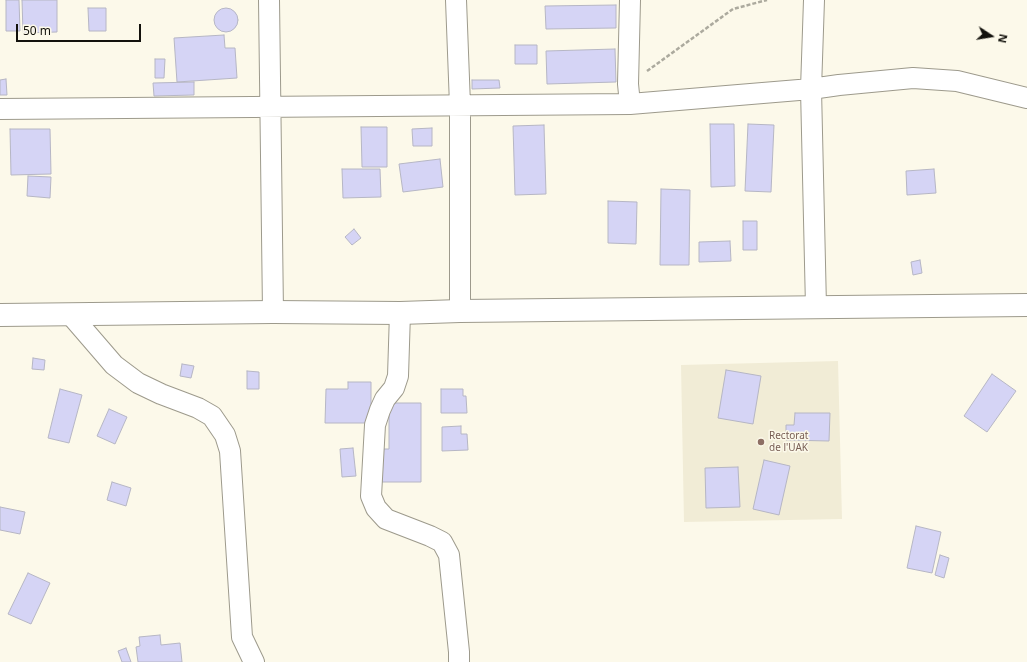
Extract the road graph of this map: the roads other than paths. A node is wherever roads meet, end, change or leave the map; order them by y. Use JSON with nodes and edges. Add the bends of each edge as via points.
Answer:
{"nodes":[{"id":1,"x":269,"y":0,"type":"edge"},
{"id":2,"x":456,"y":0,"type":"edge"},
{"id":3,"x":630,"y":0,"type":"edge"},
{"id":4,"x":814,"y":0,"type":"edge"},
{"id":5,"x":810,"y":89,"type":"junction"},
{"id":6,"x":1027,"y":98,"type":"edge"},
{"id":7,"x":630,"y":104,"type":"junction"},
{"id":8,"x":460,"y":105,"type":"junction"},
{"id":9,"x":271,"y":106,"type":"junction"},
{"id":10,"x":0,"y":109,"type":"edge"},
{"id":11,"x":1027,"y":305,"type":"edge"},
{"id":12,"x":816,"y":307,"type":"junction"},
{"id":13,"x":460,"y":311,"type":"junction"},
{"id":14,"x":273,"y":312,"type":"junction"},
{"id":15,"x":400,"y":313,"type":"junction"},
{"id":16,"x":70,"y":314,"type":"junction"},
{"id":17,"x":0,"y":316,"type":"edge"},
{"id":18,"x":254,"y":662,"type":"edge"},
{"id":19,"x":459,"y":662,"type":"edge"}],
"edges":[{"from":1,"to":9,"type":"street"},
{"from":2,"to":8,"type":"street"},
{"from":3,"to":7,"type":"street"},
{"from":4,"to":5,"type":"street"},
{"from":5,"to":6,"type":"street","via":[[913,78],[957,81]]},
{"from":5,"to":7,"type":"street"},
{"from":5,"to":12,"type":"street"},
{"from":7,"to":8,"type":"street"},
{"from":8,"to":9,"type":"street"},
{"from":8,"to":13,"type":"street"},
{"from":9,"to":10,"type":"street"},
{"from":9,"to":14,"type":"street"},
{"from":11,"to":12,"type":"main road"},
{"from":12,"to":13,"type":"main road"},
{"from":13,"to":15,"type":"main road"},
{"from":14,"to":15,"type":"main road"},
{"from":14,"to":16,"type":"main road"},
{"from":15,"to":19,"type":"street","via":[[398,376],[375,425],[371,496],[376,508],[386,519],[442,542],[449,555]]},
{"from":16,"to":17,"type":"main road"},
{"from":16,"to":18,"type":"street","via":[[114,365],[138,383],[212,416],[225,435],[230,452],[242,637]]}]}
